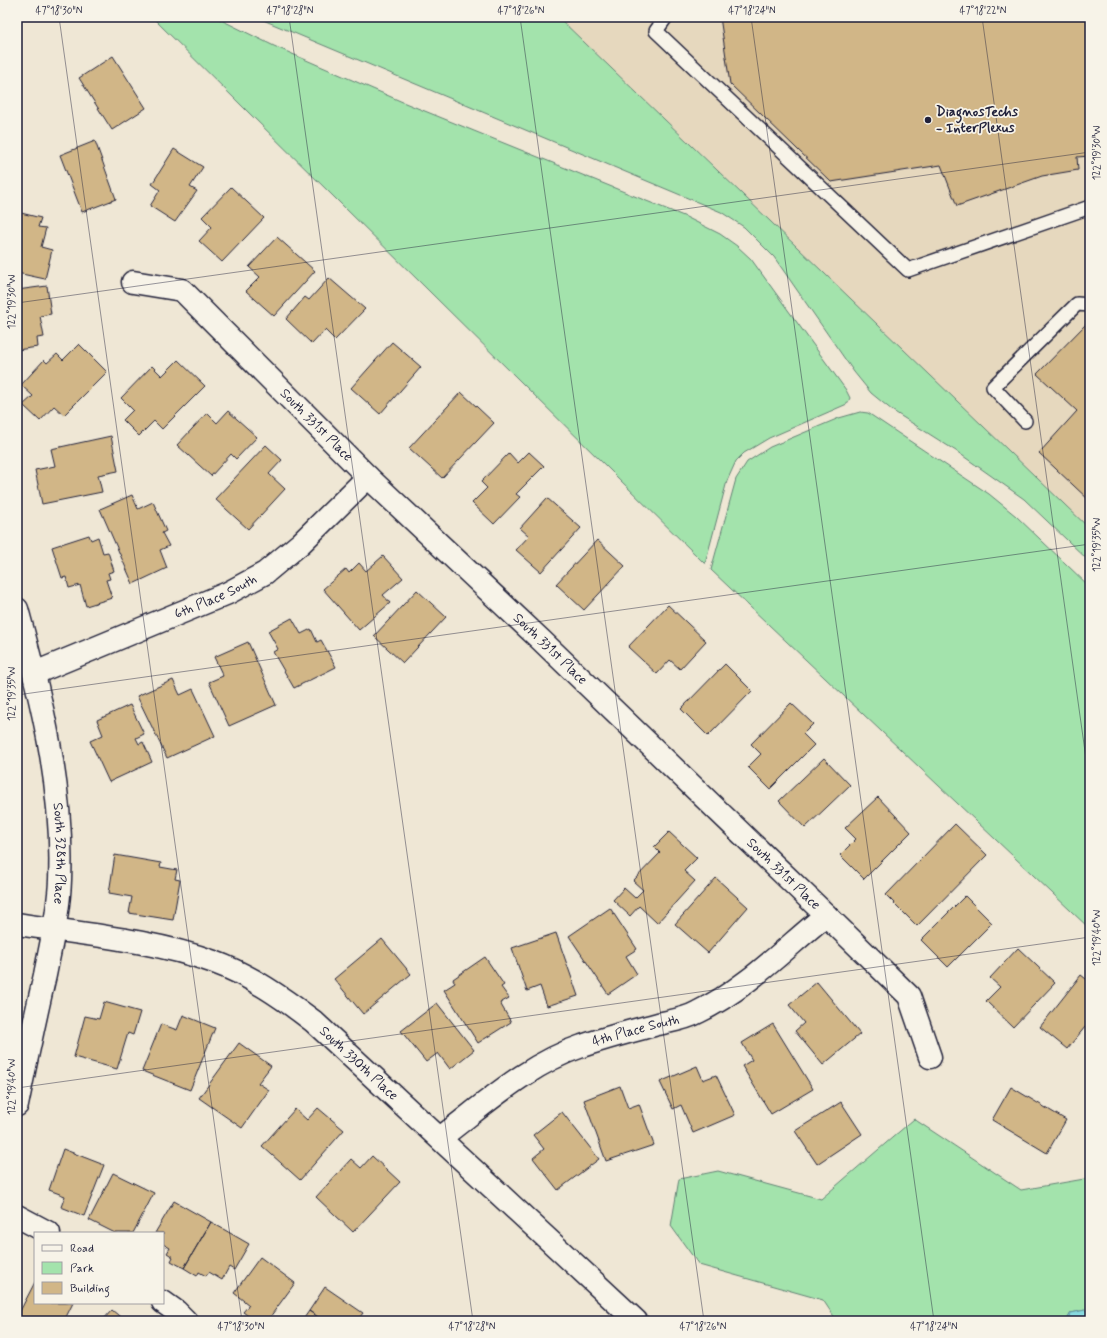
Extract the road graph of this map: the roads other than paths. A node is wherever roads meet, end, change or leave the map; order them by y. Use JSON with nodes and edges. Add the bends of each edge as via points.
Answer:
{"nodes":[{"id":1,"x":666,"y":17,"type":"edge"},
{"id":2,"x":1090,"y":207,"type":"edge"},
{"id":3,"x":133,"y":282,"type":"dead end"},
{"id":4,"x":1090,"y":305,"type":"edge"},
{"id":5,"x":1025,"y":421,"type":"dead end"},
{"id":6,"x":368,"y":477,"type":"junction"},
{"id":7,"x":17,"y":609,"type":"edge"},
{"id":8,"x":35,"y":673,"type":"junction"},
{"id":9,"x":826,"y":915,"type":"junction"},
{"id":10,"x":17,"y":924,"type":"edge"},
{"id":11,"x":54,"y":930,"type":"junction"},
{"id":12,"x":930,"y":1057,"type":"dead end"},
{"id":13,"x":17,"y":1105,"type":"edge"},
{"id":14,"x":440,"y":1138,"type":"junction"},
{"id":15,"x":17,"y":1216,"type":"edge"},
{"id":16,"x":47,"y":1232,"type":"edge"},
{"id":17,"x":164,"y":1303,"type":"edge"},
{"id":18,"x":186,"y":1321,"type":"edge"},
{"id":19,"x":636,"y":1321,"type":"edge"}],
"edges":[{"from":1,"to":2,"type":"lane","via":[[656,31],[908,270]]},
{"from":3,"to":6,"type":"street","name":"South 331st Place","via":[[182,290]]},
{"from":4,"to":5,"type":"lane","via":[[1077,304],[993,387]]},
{"from":6,"to":8,"type":"street","name":"6th Place South","via":[[301,543],[265,572],[228,593]]},
{"from":6,"to":9,"type":"street","name":"South 331st Place"},
{"from":7,"to":8,"type":"street","name":"South 328th Place"},
{"from":8,"to":11,"type":"street","name":"South 328th Place","via":[[59,815],[60,880]]},
{"from":9,"to":12,"type":"street","name":"South 331st Place","via":[[909,996]]},
{"from":9,"to":14,"type":"street","name":"4th Place South","via":[[755,974],[709,1006],[696,1013],[580,1046],[545,1061]]},
{"from":10,"to":11,"type":"street","name":"South 330th Place"},
{"from":11,"to":13,"type":"street","name":"South 328th Place"},
{"from":11,"to":14,"type":"street","name":"South 330th Place","via":[[176,951],[215,962],[240,974],[269,990],[313,1022]]},
{"from":14,"to":19,"type":"street","name":"South 330th Place"},
{"from":15,"to":16,"type":"street"},
{"from":17,"to":18,"type":"street"}]}
